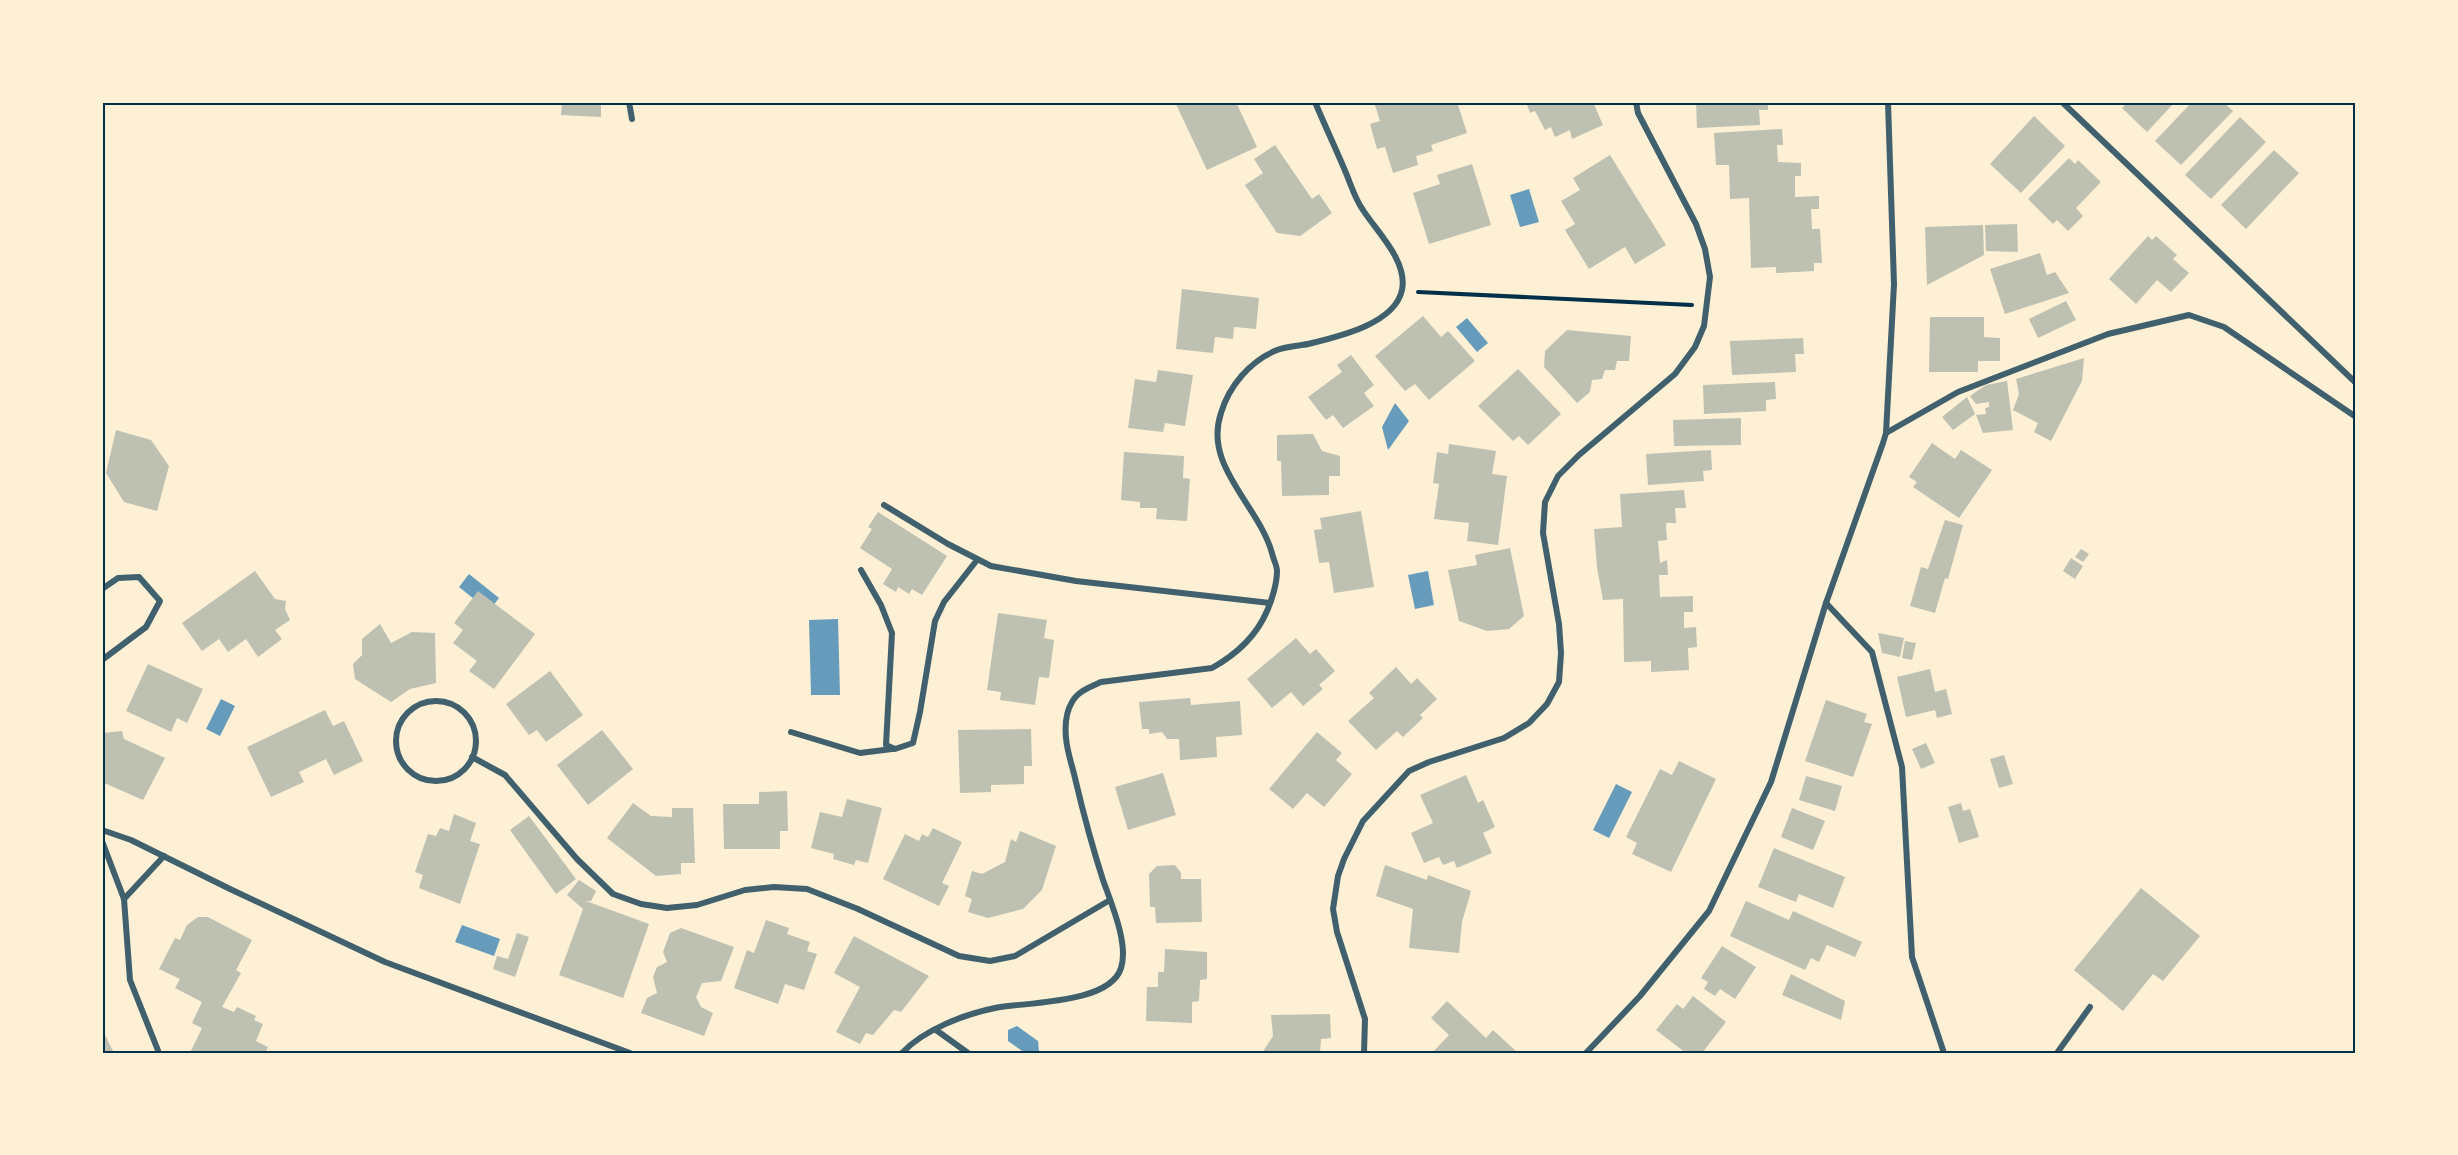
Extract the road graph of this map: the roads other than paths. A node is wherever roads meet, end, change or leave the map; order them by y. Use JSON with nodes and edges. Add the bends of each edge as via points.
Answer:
{"nodes":[{"id":1,"x":629,"y":102,"type":"edge"},
{"id":2,"x":1315,"y":102,"type":"edge"},
{"id":3,"x":1636,"y":102,"type":"edge"},
{"id":4,"x":1888,"y":102,"type":"edge"},
{"id":5,"x":2062,"y":102,"type":"edge"},
{"id":6,"x":632,"y":119,"type":"dead end"},
{"id":7,"x":2356,"y":383,"type":"edge"},
{"id":8,"x":2356,"y":417,"type":"edge"},
{"id":9,"x":1886,"y":433,"type":"junction"},
{"id":10,"x":884,"y":505,"type":"dead end"},
{"id":11,"x":976,"y":560,"type":"junction"},
{"id":12,"x":861,"y":570,"type":"dead end"},
{"id":13,"x":102,"y":589,"type":"edge"},
{"id":14,"x":1270,"y":603,"type":"junction"},
{"id":15,"x":1826,"y":603,"type":"junction"},
{"id":16,"x":102,"y":660,"type":"edge"},
{"id":17,"x":791,"y":732,"type":"dead end"},
{"id":18,"x":895,"y":748,"type":"junction"},
{"id":19,"x":472,"y":758,"type":"junction"},
{"id":20,"x":102,"y":830,"type":"edge"},
{"id":21,"x":102,"y":841,"type":"edge"},
{"id":22,"x":164,"y":856,"type":"junction"},
{"id":23,"x":124,"y":899,"type":"junction"},
{"id":24,"x":1110,"y":900,"type":"junction"},
{"id":25,"x":2090,"y":1006,"type":"dead end"},
{"id":26,"x":936,"y":1030,"type":"junction"},
{"id":27,"x":159,"y":1053,"type":"edge"},
{"id":28,"x":630,"y":1053,"type":"edge"},
{"id":29,"x":902,"y":1053,"type":"edge"},
{"id":30,"x":968,"y":1053,"type":"edge"},
{"id":31,"x":1364,"y":1053,"type":"edge"},
{"id":32,"x":1586,"y":1053,"type":"edge"},
{"id":33,"x":1944,"y":1053,"type":"edge"},
{"id":34,"x":2057,"y":1053,"type":"edge"}],
"edges":[{"from":1,"to":6,"type":"street"},
{"from":2,"to":14,"type":"street","via":[[1361,207],[1398,262],[1402,291],[1376,323],[1277,350],[1248,368],[1232,388],[1221,413],[1216,440],[1223,464],[1262,525],[1277,571]]},
{"from":3,"to":31,"type":"street","via":[[1702,241],[1710,277],[1704,326],[1695,347],[1675,374],[1579,455],[1558,476],[1545,502],[1543,533],[1561,653],[1559,682],[1547,704],[1529,723],[1504,738],[1409,771],[1363,821],[1344,859],[1334,909],[1337,932],[1365,1019]]},
{"from":4,"to":9,"type":"street","via":[[1894,284]]},
{"from":5,"to":7,"type":"street"},
{"from":8,"to":9,"type":"street","via":[[2224,327],[2189,315],[2108,334],[1968,388]]},
{"from":9,"to":15,"type":"street"},
{"from":10,"to":11,"type":"street"},
{"from":11,"to":14,"type":"street","via":[[1076,581]]},
{"from":11,"to":18,"type":"street","via":[[934,621],[913,743]]},
{"from":12,"to":18,"type":"street","via":[[892,633],[886,745]]},
{"from":13,"to":16,"type":"street","via":[[118,578],[139,577],[160,601],[146,627]]},
{"from":14,"to":24,"type":"street","via":[[1249,641],[1212,668],[1101,682],[1084,689],[1072,702],[1066,739],[1085,820]]},
{"from":15,"to":32,"type":"street","via":[[1772,782],[1708,910],[1640,996]]},
{"from":15,"to":33,"type":"street","via":[[1872,652],[1902,767],[1912,957]]},
{"from":17,"to":18,"type":"street","via":[[860,753]]},
{"from":19,"to":19,"type":"street","via":[[474,729],[467,717],[444,702],[417,706],[398,729],[399,756],[417,776],[430,781],[446,780],[459,774]]},
{"from":19,"to":24,"type":"street","via":[[505,775],[577,860],[614,894],[641,904],[667,908],[697,905],[746,890],[807,889],[959,956],[990,961],[1015,956]]},
{"from":20,"to":22,"type":"street"},
{"from":21,"to":23,"type":"street"},
{"from":22,"to":23,"type":"street"},
{"from":22,"to":28,"type":"street","via":[[385,962]]},
{"from":23,"to":27,"type":"street","via":[[130,980]]},
{"from":24,"to":26,"type":"street","via":[[1123,958],[1114,980],[1074,997],[994,1008]]},
{"from":25,"to":34,"type":"street"},
{"from":26,"to":29,"type":"street"},
{"from":26,"to":30,"type":"street"}]}
